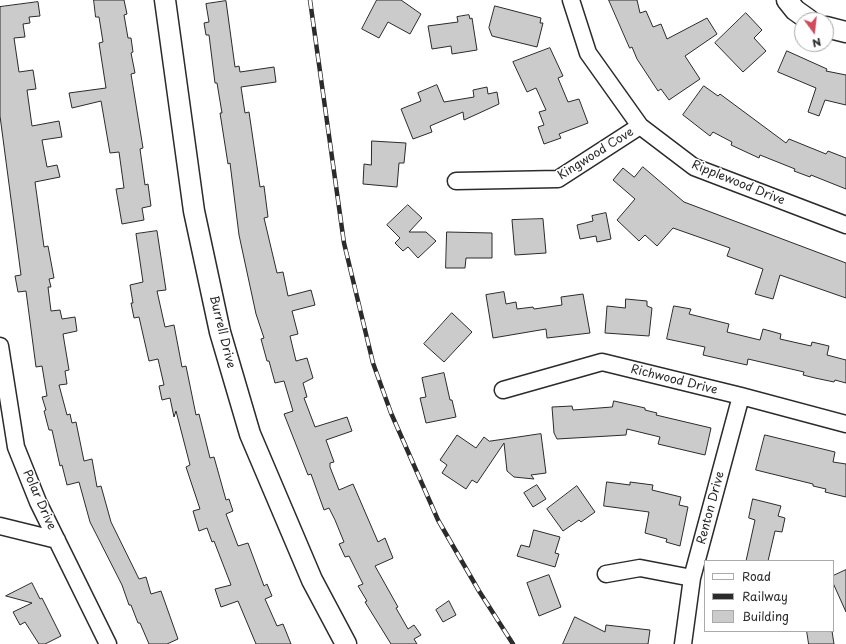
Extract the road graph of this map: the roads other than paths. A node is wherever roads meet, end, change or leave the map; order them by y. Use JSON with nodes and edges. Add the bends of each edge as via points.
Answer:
{"nodes":[{"id":1,"x":165,"y":0,"type":"edge"},
{"id":2,"x":571,"y":0,"type":"edge"},
{"id":3,"x":788,"y":0,"type":"edge"},
{"id":4,"x":798,"y":12,"type":"edge"},
{"id":5,"x":834,"y":29,"type":"edge"},
{"id":6,"x":846,"y":32,"type":"edge"},
{"id":7,"x":640,"y":126,"type":"junction"},
{"id":8,"x":456,"y":181,"type":"dead end"},
{"id":9,"x":846,"y":225,"type":"edge"},
{"id":10,"x":0,"y":346,"type":"edge"},
{"id":11,"x":503,"y":390,"type":"dead end"},
{"id":12,"x":741,"y":396,"type":"junction"},
{"id":13,"x":846,"y":424,"type":"edge"},
{"id":14,"x":0,"y":526,"type":"edge"},
{"id":15,"x":57,"y":540,"type":"junction"},
{"id":16,"x":606,"y":574,"type":"dead end"},
{"id":17,"x":692,"y":578,"type":"junction"},
{"id":18,"x":108,"y":644,"type":"edge"},
{"id":19,"x":346,"y":644,"type":"edge"},
{"id":20,"x":683,"y":644,"type":"edge"}],
"edges":[{"from":1,"to":19,"type":"street","name":"Burrell Drive","via":[[194,212],[220,332],[250,434],[312,580]]},
{"from":2,"to":7,"type":"street","name":"Ripplewood Drive","via":[[588,54]]},
{"from":3,"to":4,"type":"street"},
{"from":5,"to":6,"type":"street"},
{"from":7,"to":8,"type":"street","name":"Kingwood Cove","via":[[558,179]]},
{"from":7,"to":9,"type":"street","name":"Ripplewood Drive","via":[[694,167]]},
{"from":10,"to":15,"type":"street","name":"Polar Drive","via":[[16,447],[38,502]]},
{"from":11,"to":12,"type":"street","name":"Richwood Drive","via":[[602,362]]},
{"from":12,"to":13,"type":"street","name":"Richwood Drive"},
{"from":12,"to":17,"type":"street","name":"Renton Drive"},
{"from":14,"to":15,"type":"street"},
{"from":15,"to":18,"type":"street","name":"Polar Drive"},
{"from":16,"to":17,"type":"street","via":[[640,568]]},
{"from":17,"to":20,"type":"street","name":"Renton Drive"}]}
